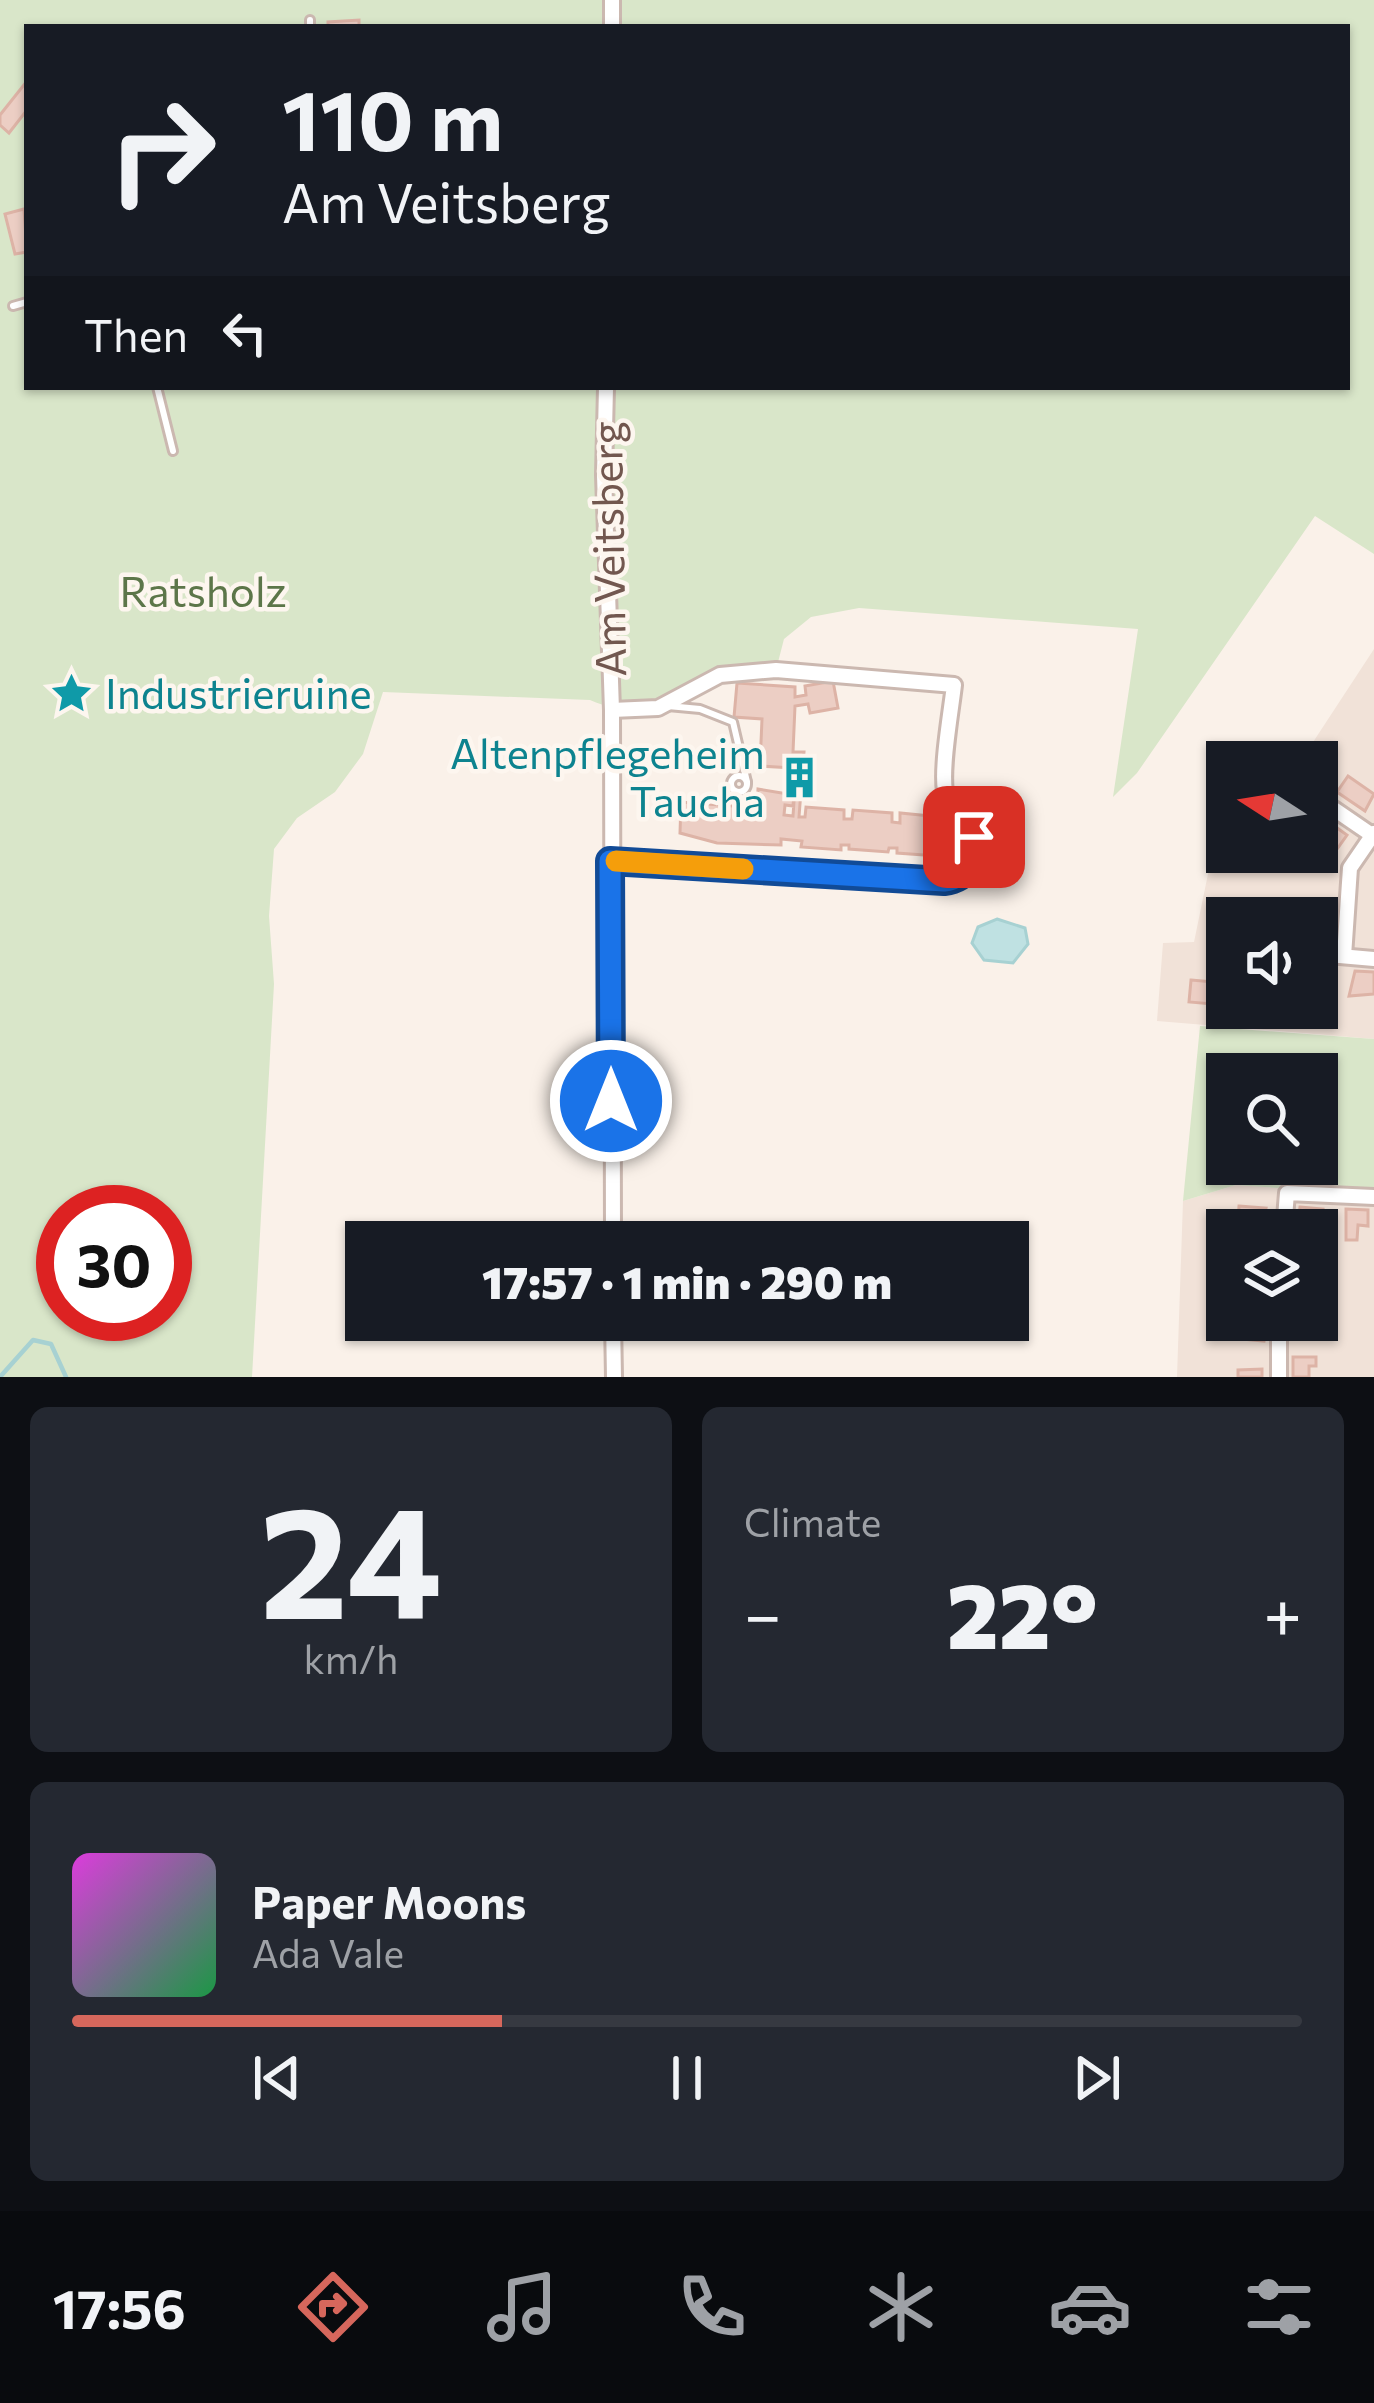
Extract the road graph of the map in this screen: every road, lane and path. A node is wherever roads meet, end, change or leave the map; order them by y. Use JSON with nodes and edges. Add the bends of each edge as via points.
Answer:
{"nodes":[{"id":1,"x":24,"y":303,"type":"edge"},
{"id":2,"x":13,"y":306,"type":"dead end"},
{"id":3,"x":158,"y":390,"type":"edge"},
{"id":4,"x":606,"y":390,"type":"edge"},
{"id":5,"x":173,"y":451,"type":"dead end"},
{"id":6,"x":664,"y":706,"type":"junction"},
{"id":7,"x":612,"y":710,"type":"junction"},
{"id":8,"x":747,"y":782,"type":"dead end"},
{"id":9,"x":1338,"y":812,"type":"edge"},
{"id":10,"x":1373,"y":834,"type":"edge"},
{"id":11,"x":610,"y":861,"type":"junction"},
{"id":12,"x":1338,"y":956,"type":"edge"},
{"id":13,"x":1344,"y":956,"type":"junction"},
{"id":14,"x":1374,"y":959,"type":"edge"},
{"id":15,"x":1374,"y":1198,"type":"edge"},
{"id":16,"x":1286,"y":1209,"type":"edge"},
{"id":17,"x":613,"y":1221,"type":"edge"},
{"id":18,"x":613,"y":1341,"type":"edge"},
{"id":19,"x":1279,"y":1341,"type":"edge"},
{"id":20,"x":614,"y":1377,"type":"edge"},
{"id":21,"x":1279,"y":1377,"type":"edge"}],
"edges":[{"from":1,"to":2,"type":"lane"},
{"from":3,"to":5,"type":"lane"},
{"from":4,"to":7,"type":"street","name":"Am Veitsberg"},
{"from":6,"to":7,"type":"street","name":"Am Veitsberg"},
{"from":6,"to":8,"type":"lane","via":[[733,722]]},
{"from":6,"to":11,"type":"street","name":"Am Veitsberg","via":[[720,675],[776,670],[954,685],[945,794],[974,837],[971,861],[944,881]]},
{"from":7,"to":11,"type":"street","name":"Am Veitsberg"},
{"from":9,"to":10,"type":"street"},
{"from":10,"to":13,"type":"street","via":[[1351,868]]},
{"from":11,"to":17,"type":"street","name":"Am Veitsberg"},
{"from":12,"to":13,"type":"street"},
{"from":13,"to":14,"type":"street"},
{"from":15,"to":16,"type":"street","via":[[1287,1193]]},
{"from":18,"to":20,"type":"street"},
{"from":19,"to":21,"type":"street"}]}
